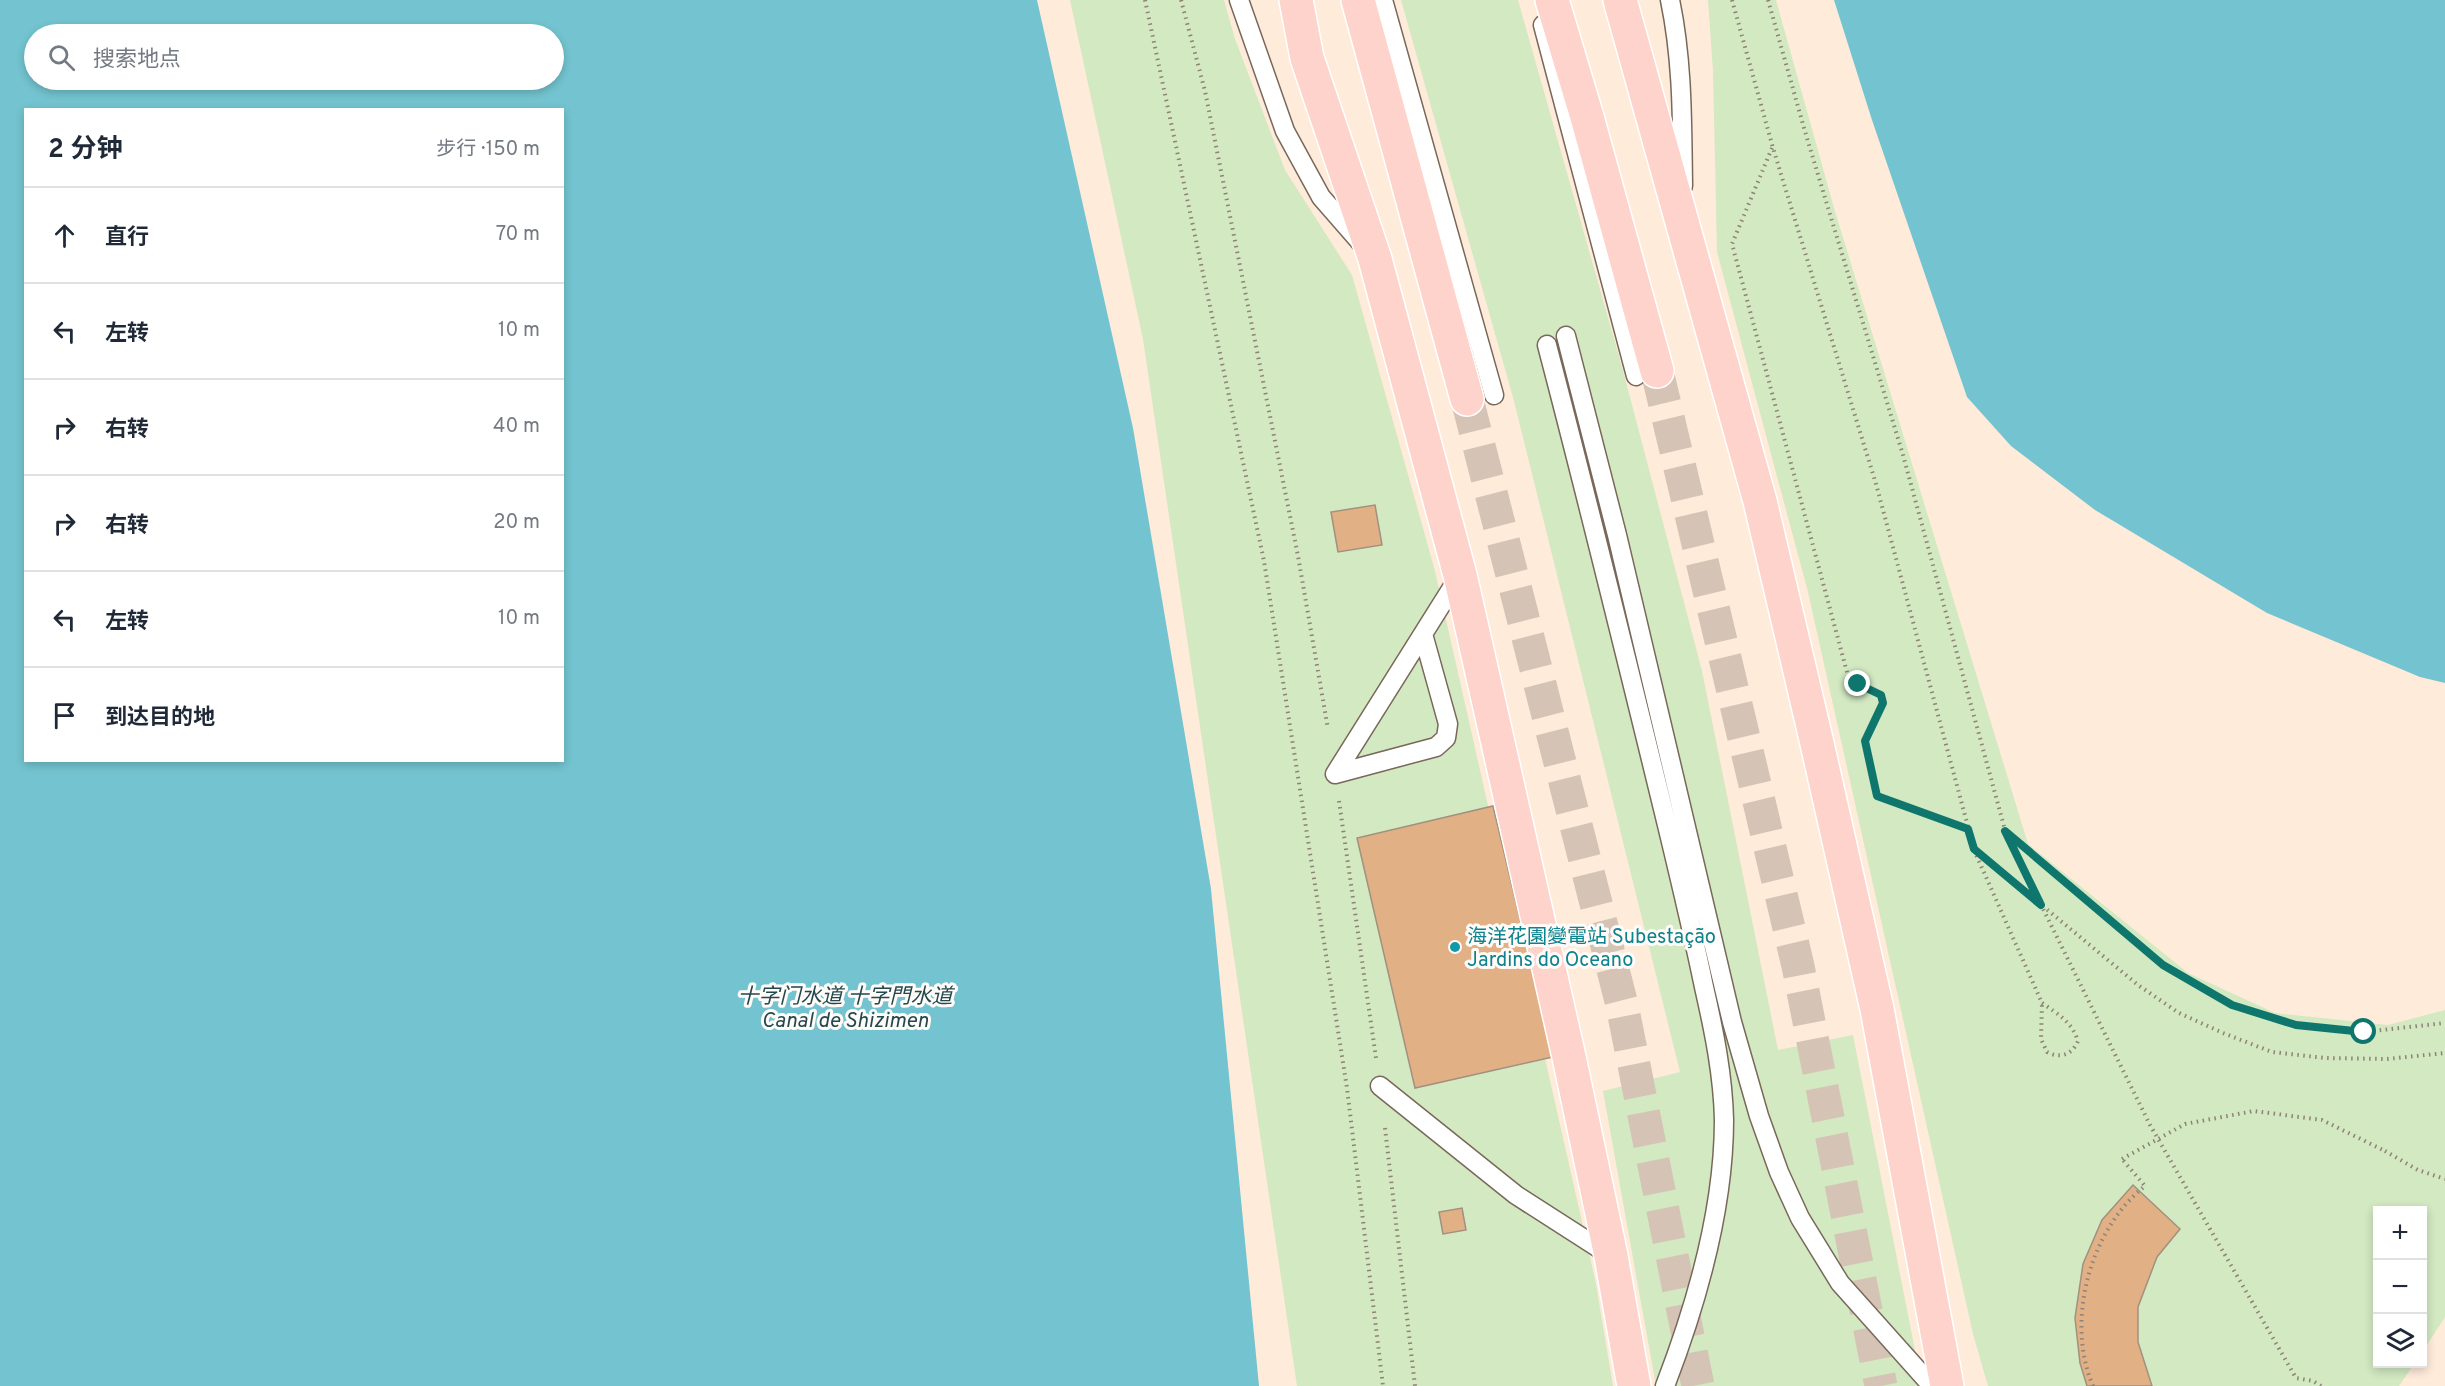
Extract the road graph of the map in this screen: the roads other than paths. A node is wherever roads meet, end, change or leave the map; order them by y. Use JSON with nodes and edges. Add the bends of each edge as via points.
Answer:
{"nodes":[{"id":1,"x":1239,"y":0,"type":"edge"},
{"id":2,"x":1296,"y":0,"type":"edge"},
{"id":3,"x":1358,"y":0,"type":"edge"},
{"id":4,"x":1383,"y":0,"type":"edge"},
{"id":5,"x":1536,"y":0,"type":"edge"},
{"id":6,"x":1552,"y":0,"type":"edge"},
{"id":7,"x":1620,"y":0,"type":"edge"},
{"id":8,"x":1670,"y":0,"type":"edge"},
{"id":9,"x":1683,"y":223,"type":"junction"},
{"id":10,"x":1374,"y":259,"type":"junction"},
{"id":11,"x":1566,"y":336,"type":"dead end"},
{"id":12,"x":1547,"y":345,"type":"dead end"},
{"id":13,"x":1647,"y":373,"type":"joint"},
{"id":14,"x":1481,"y":397,"type":"joint"},
{"id":15,"x":1460,"y":575,"type":"junction"},
{"id":16,"x":1423,"y":634,"type":"junction"},
{"id":17,"x":1380,"y":1086,"type":"road end"},
{"id":18,"x":1920,"y":1237,"type":"junction"},
{"id":19,"x":1611,"y":1256,"type":"junction"},
{"id":20,"x":1634,"y":1386,"type":"edge"},
{"id":21,"x":1665,"y":1386,"type":"edge"},
{"id":22,"x":1932,"y":1386,"type":"edge"},
{"id":23,"x":1947,"y":1386,"type":"edge"},
{"id":24,"x":1962,"y":1386,"type":"edge"}],
"edges":[{"from":1,"to":10,"type":"lane","via":[[1285,130],[1321,197]]},
{"from":2,"to":10,"type":"main road","via":[[1307,58]]},
{"from":3,"to":14,"type":"main road"},
{"from":4,"to":14,"type":"lane"},
{"from":5,"to":13,"type":"lane"},
{"from":6,"to":13,"type":"main road","via":[[1587,117]]},
{"from":7,"to":9,"type":"main road"},
{"from":8,"to":9,"type":"lane","via":[[1682,82]]},
{"from":9,"to":18,"type":"main road","via":[[1760,501],[1816,739],[1877,1009]]},
{"from":10,"to":15,"type":"main road"},
{"from":11,"to":22,"type":"lane","via":[[1732,1022],[1759,1116],[1800,1218],[1839,1283]]},
{"from":12,"to":21,"type":"lane","via":[[1688,909],[1722,1088],[1722,1155],[1711,1232],[1693,1304]]},
{"from":15,"to":16,"type":"lane"},
{"from":15,"to":19,"type":"main road"},
{"from":16,"to":16,"type":"lane","via":[[1448,724],[1446,738],[1436,747],[1335,774]]},
{"from":17,"to":19,"type":"lane","via":[[1516,1195]]},
{"from":18,"to":23,"type":"main road"},
{"from":18,"to":24,"type":"main road"},
{"from":19,"to":20,"type":"main road"}]}
